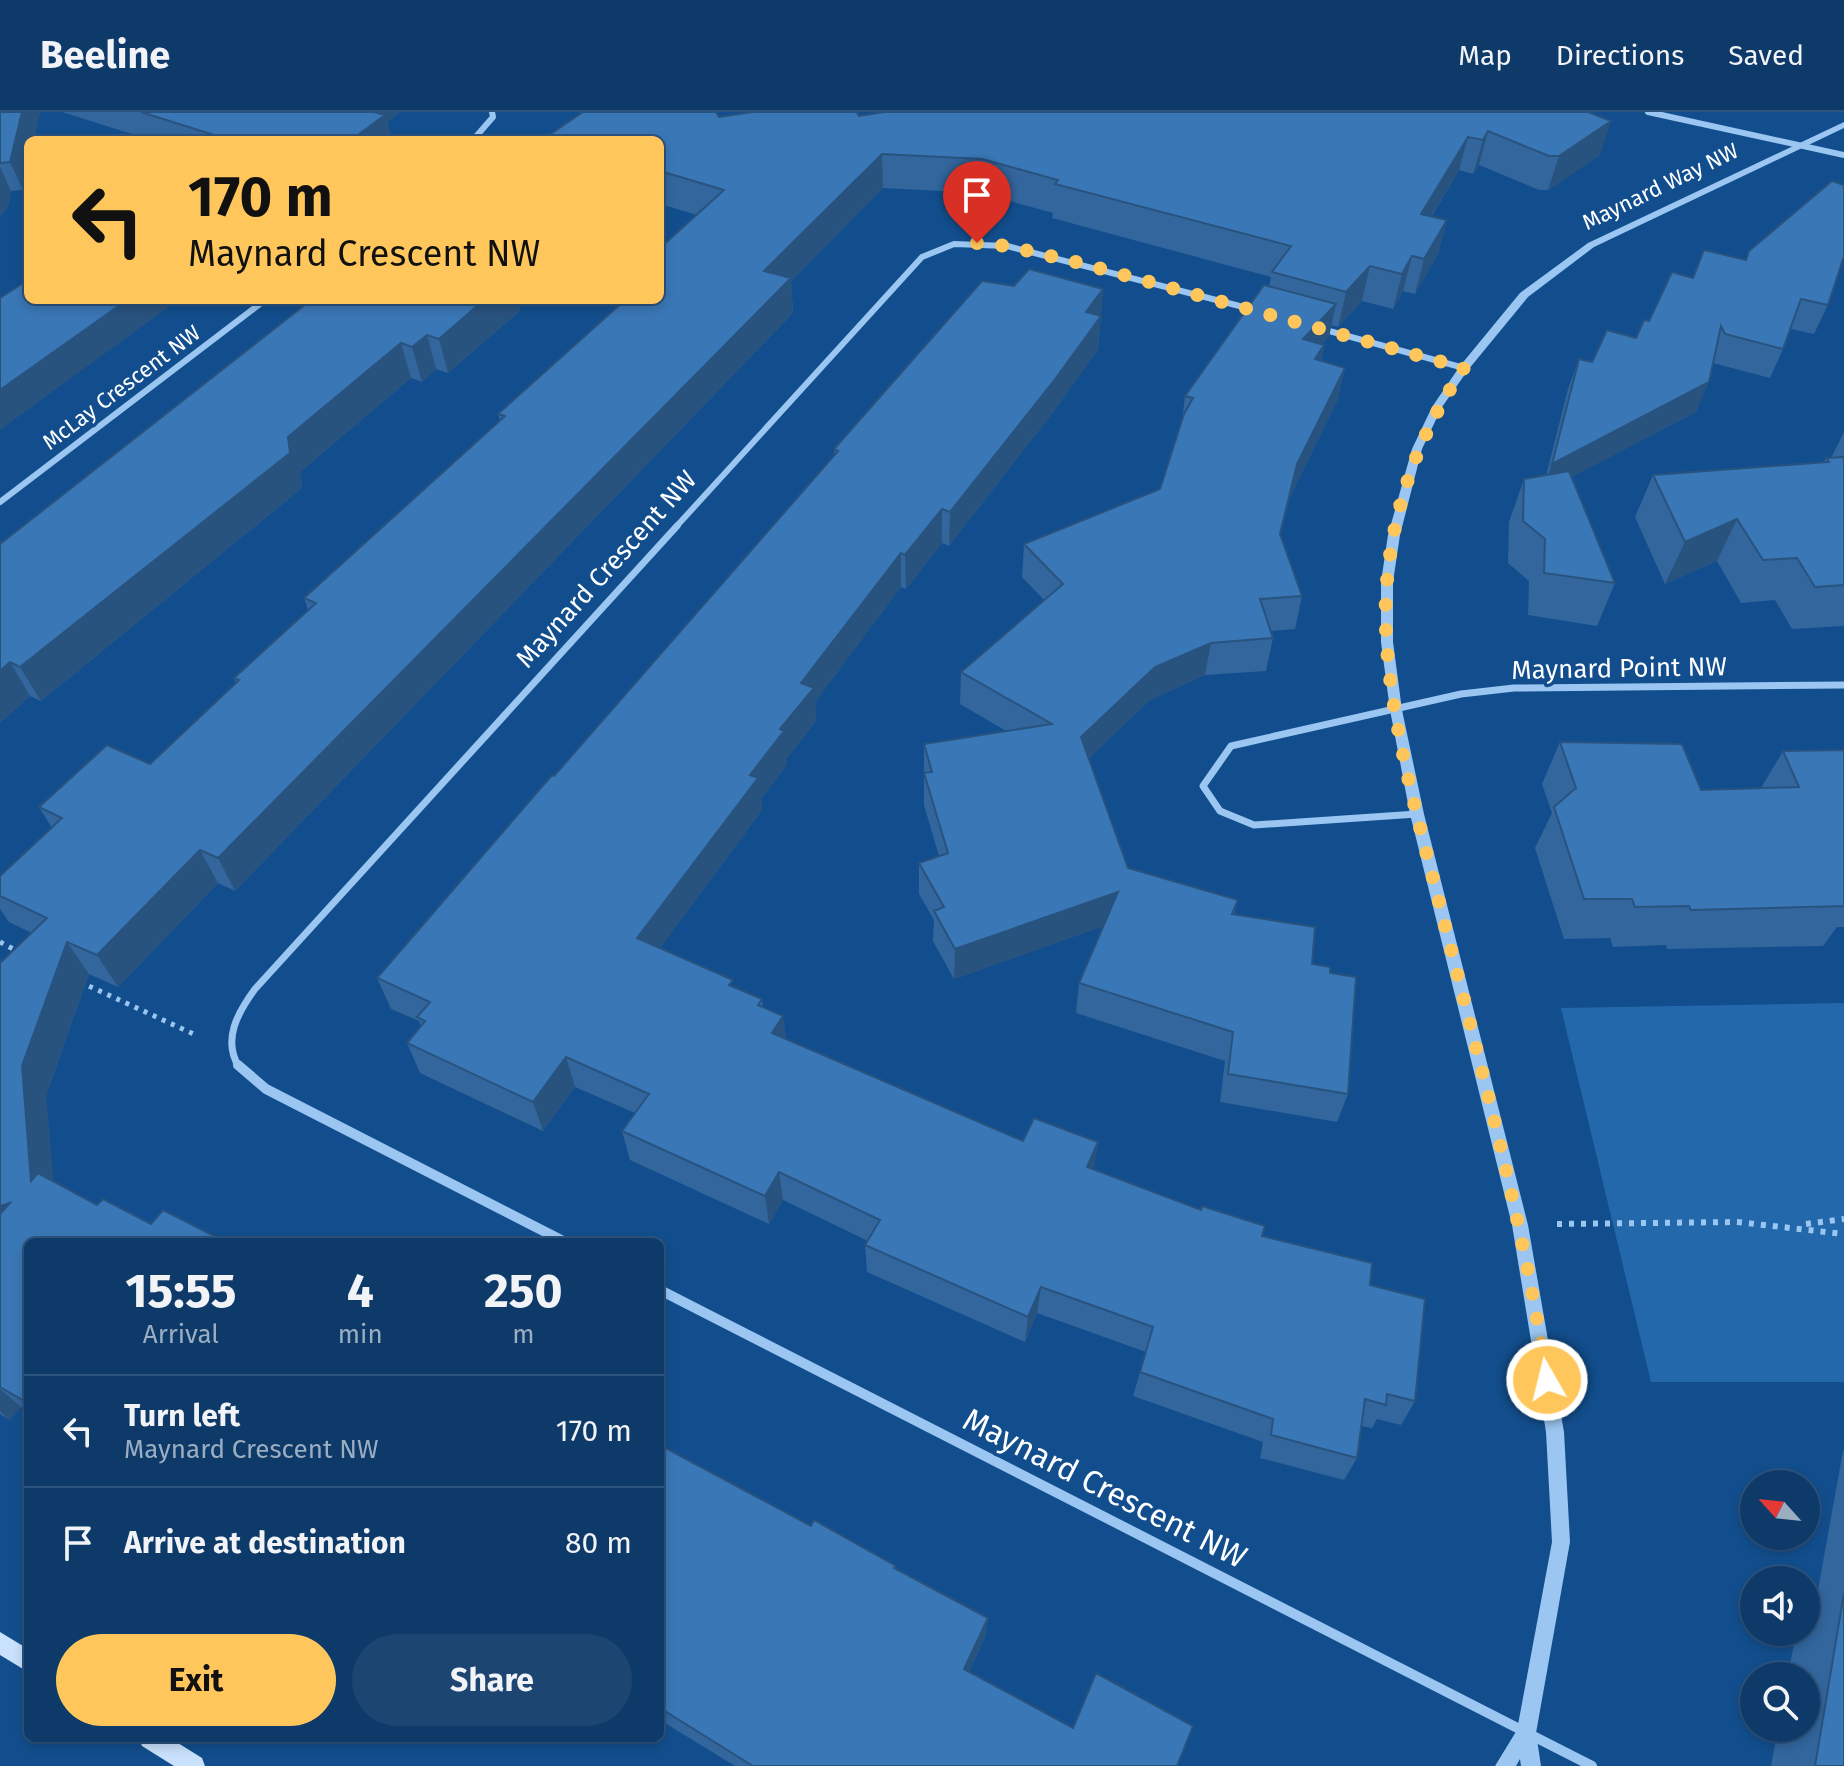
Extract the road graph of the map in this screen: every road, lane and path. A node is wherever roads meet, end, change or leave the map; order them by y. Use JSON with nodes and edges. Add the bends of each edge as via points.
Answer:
{"nodes":[{"id":1,"x":492,"y":112,"type":"edge"},
{"id":2,"x":1648,"y":112,"type":"edge"},
{"id":3,"x":1844,"y":125,"type":"edge"},
{"id":4,"x":477,"y":136,"type":"edge"},
{"id":5,"x":1797,"y":145,"type":"junction"},
{"id":6,"x":1844,"y":155,"type":"edge"},
{"id":7,"x":260,"y":304,"type":"edge"},
{"id":8,"x":1263,"y":312,"type":"edge"},
{"id":9,"x":1310,"y":325,"type":"edge"},
{"id":10,"x":1464,"y":368,"type":"junction"},
{"id":11,"x":0,"y":502,"type":"edge"},
{"id":12,"x":1844,"y":685,"type":"edge"},
{"id":13,"x":1396,"y":710,"type":"junction"},
{"id":14,"x":1417,"y":814,"type":"junction"},
{"id":15,"x":0,"y":942,"type":"edge"},
{"id":16,"x":28,"y":957,"type":"edge"},
{"id":17,"x":71,"y":978,"type":"edge"},
{"id":18,"x":230,"y":1049,"type":"junction"},
{"id":19,"x":1844,"y":1219,"type":"edge"},
{"id":20,"x":1520,"y":1225,"type":"junction"},
{"id":21,"x":1801,"y":1225,"type":"junction"},
{"id":22,"x":1844,"y":1234,"type":"edge"},
{"id":23,"x":557,"y":1238,"type":"edge"},
{"id":24,"x":664,"y":1292,"type":"edge"},
{"id":25,"x":0,"y":1643,"type":"edge"},
{"id":26,"x":24,"y":1658,"type":"edge"},
{"id":27,"x":1526,"y":1733,"type":"junction"},
{"id":28,"x":156,"y":1742,"type":"edge"},
{"id":29,"x":194,"y":1766,"type":"edge"},
{"id":30,"x":1505,"y":1766,"type":"edge"},
{"id":31,"x":1531,"y":1766,"type":"edge"},
{"id":32,"x":1592,"y":1766,"type":"edge"}],
"edges":[{"from":1,"to":4,"type":"street"},
{"from":2,"to":5,"type":"street"},
{"from":3,"to":5,"type":"street","name":"Maynard Way NW"},
{"from":5,"to":6,"type":"street"},
{"from":5,"to":10,"type":"street","name":"Maynard Way NW","via":[[1591,245],[1524,295]]},
{"from":7,"to":11,"type":"street","name":"McLay Crescent NW"},
{"from":8,"to":18,"type":"street","name":"Maynard Crescent NW","via":[[1007,246],[954,244],[922,257],[255,989],[235,1016]]},
{"from":9,"to":10,"type":"street"},
{"from":10,"to":13,"type":"street","name":"Maynard Way NW","via":[[1417,449],[1394,535],[1387,627]]},
{"from":12,"to":13,"type":"street","name":"Maynard Point NW","via":[[1514,688]]},
{"from":13,"to":14,"type":"street","name":"Maynard Way NW"},
{"from":13,"to":14,"type":"street","via":[[1231,746],[1203,786],[1220,811],[1254,825]]},
{"from":14,"to":20,"type":"street","name":"Maynard Way NW"},
{"from":15,"to":16,"type":"path"},
{"from":17,"to":18,"type":"path"},
{"from":18,"to":23,"type":"street","via":[[241,1070],[266,1089]]},
{"from":19,"to":21,"type":"path"},
{"from":20,"to":21,"type":"path"},
{"from":20,"to":27,"type":"street","name":"Maynard Way NW","via":[[1555,1432],[1561,1542]]},
{"from":21,"to":22,"type":"path"},
{"from":24,"to":27,"type":"street","name":"Maynard Crescent NW"},
{"from":25,"to":26,"type":"main road"},
{"from":27,"to":30,"type":"street","name":"Maynard Way NW"},
{"from":27,"to":31,"type":"street","name":"Maynard Way NW"},
{"from":27,"to":32,"type":"street","name":"Maynard Crescent NW"},
{"from":28,"to":29,"type":"main road"}]}
